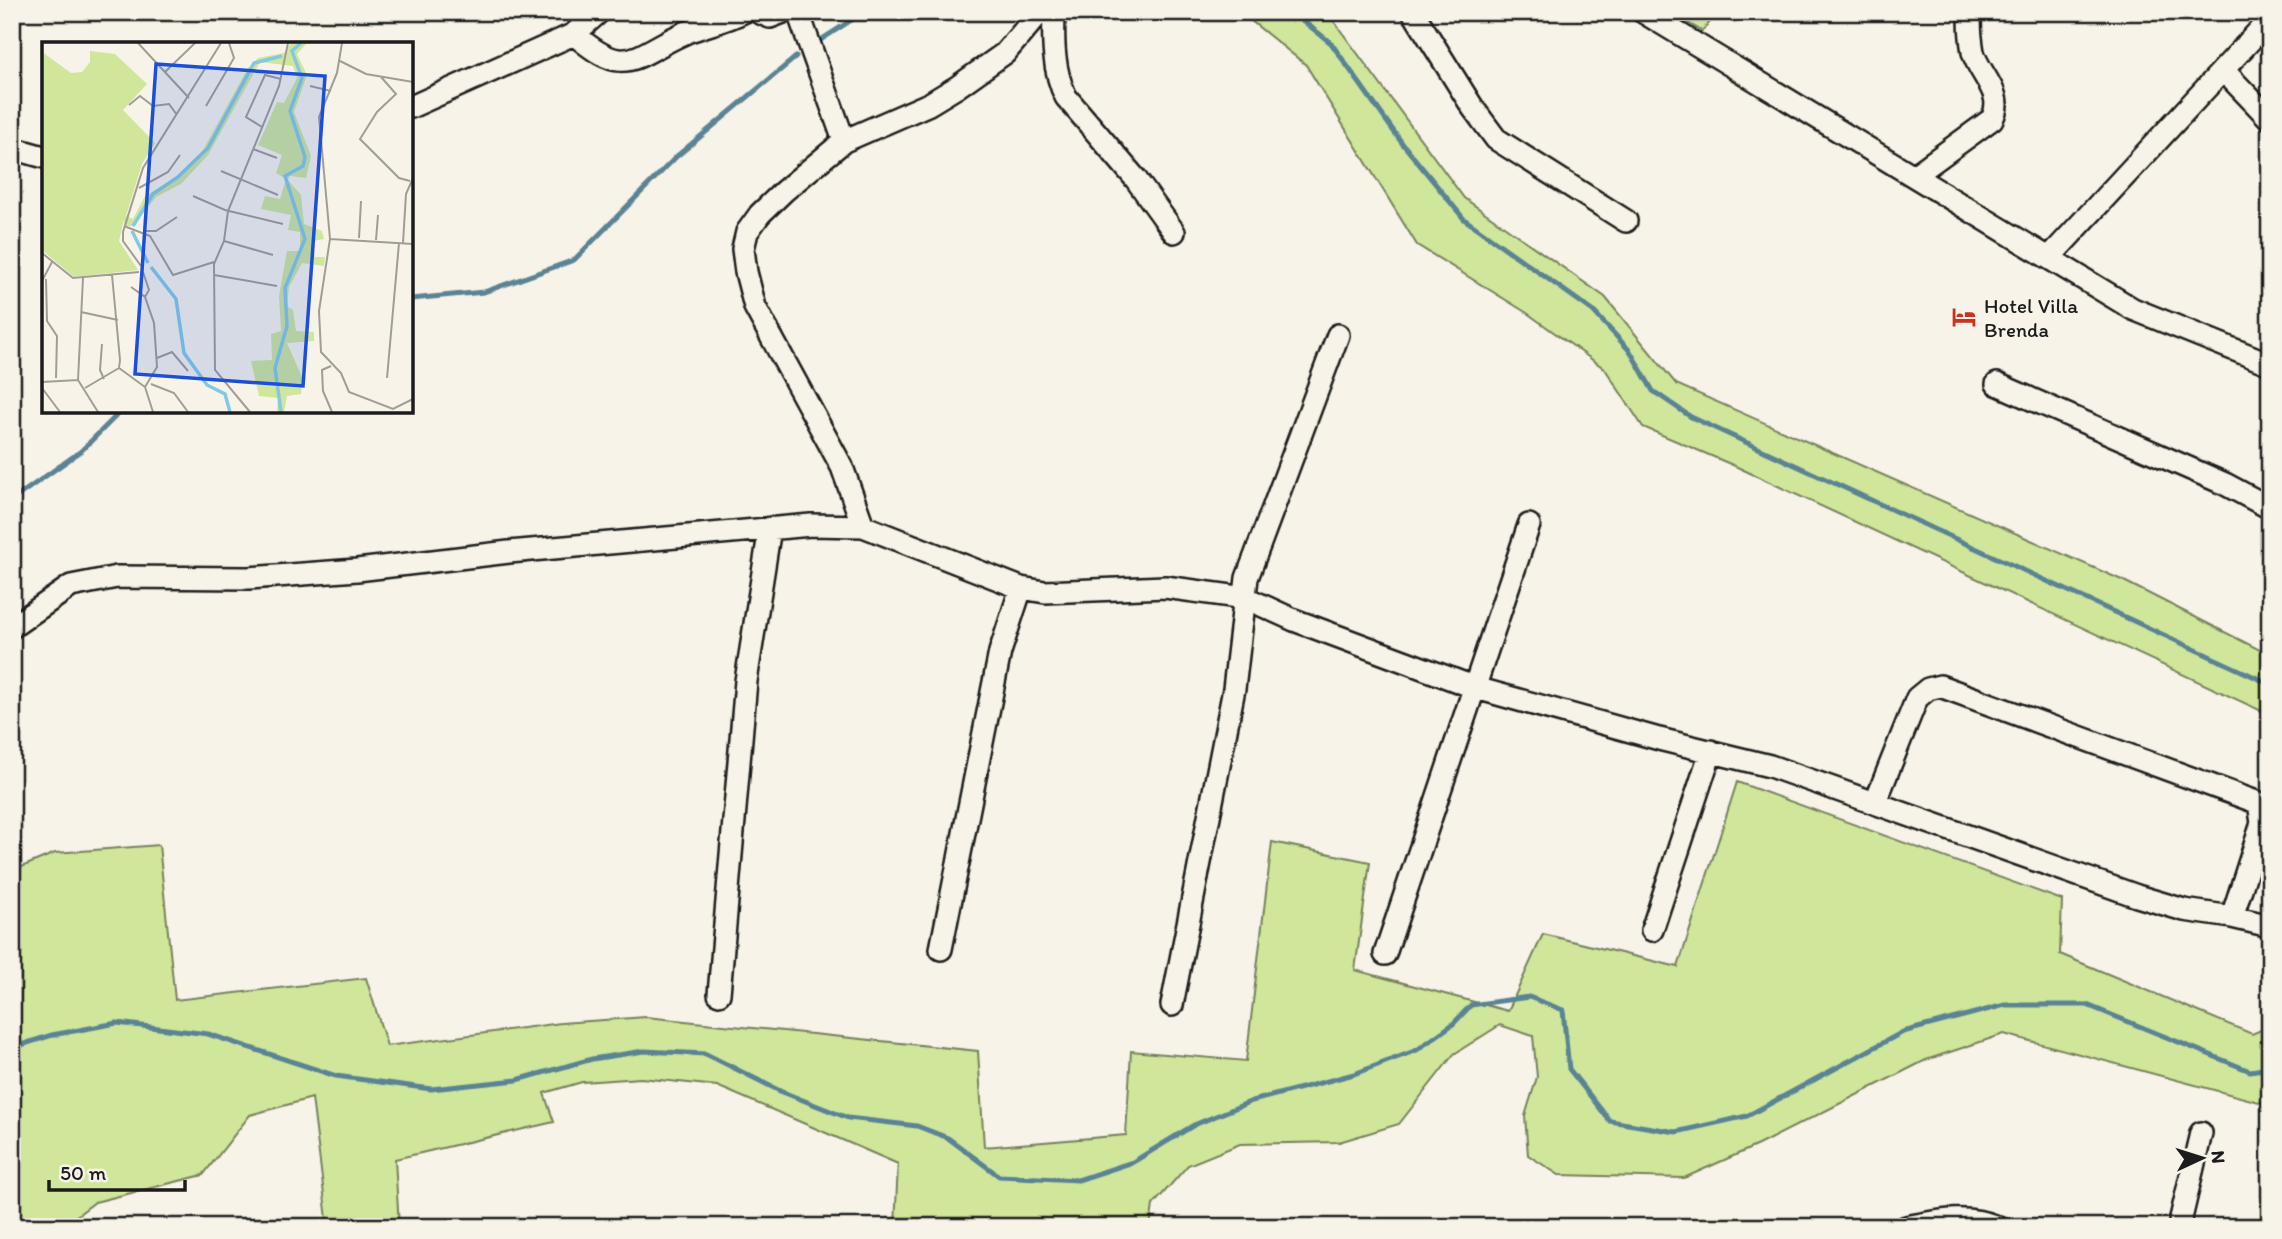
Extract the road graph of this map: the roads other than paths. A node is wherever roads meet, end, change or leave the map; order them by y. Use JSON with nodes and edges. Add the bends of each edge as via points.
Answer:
{"nodes":[{"id":1,"x":599,"y":12,"type":"edge"},
{"id":2,"x":743,"y":12,"type":"edge"},
{"id":3,"x":758,"y":12,"type":"edge"},
{"id":4,"x":783,"y":12,"type":"edge"},
{"id":5,"x":798,"y":12,"type":"edge"},
{"id":6,"x":1040,"y":12,"type":"edge"},
{"id":7,"x":1054,"y":12,"type":"edge"},
{"id":8,"x":1413,"y":12,"type":"edge"},
{"id":9,"x":1643,"y":12,"type":"edge"},
{"id":10,"x":1971,"y":12,"type":"edge"},
{"id":11,"x":2270,"y":19,"type":"edge"},
{"id":12,"x":574,"y":34,"type":"junction"},
{"id":13,"x":2224,"y":71,"type":"junction"},
{"id":14,"x":413,"y":106,"type":"edge"},
{"id":15,"x":2270,"y":119,"type":"edge"},
{"id":16,"x":844,"y":141,"type":"junction"},
{"id":17,"x":12,"y":148,"type":"edge"},
{"id":18,"x":42,"y":156,"type":"edge"},
{"id":19,"x":1916,"y":175,"type":"junction"},
{"id":20,"x":1626,"y":220,"type":"dead end"},
{"id":21,"x":1174,"y":232,"type":"dead end"},
{"id":22,"x":2049,"y":258,"type":"junction"},
{"id":23,"x":1338,"y":335,"type":"dead end"},
{"id":24,"x":2270,"y":364,"type":"edge"},
{"id":25,"x":1997,"y":384,"type":"dead end"},
{"id":26,"x":2270,"y":508,"type":"edge"},
{"id":27,"x":1529,"y":525,"type":"dead end"},
{"id":28,"x":863,"y":526,"type":"junction"},
{"id":29,"x":770,"y":527,"type":"junction"},
{"id":30,"x":1021,"y":588,"type":"junction"},
{"id":31,"x":1246,"y":598,"type":"junction"},
{"id":32,"x":12,"y":627,"type":"edge"},
{"id":33,"x":1476,"y":688,"type":"junction"},
{"id":34,"x":1711,"y":751,"type":"junction"},
{"id":35,"x":1875,"y":803,"type":"junction"},
{"id":36,"x":2232,"y":916,"type":"junction"},
{"id":37,"x":2270,"y":926,"type":"edge"},
{"id":38,"x":1652,"y":930,"type":"dead end"},
{"id":39,"x":941,"y":949,"type":"dead end"},
{"id":40,"x":1385,"y":954,"type":"dead end"},
{"id":41,"x":719,"y":994,"type":"dead end"},
{"id":42,"x":1172,"y":1005,"type":"dead end"},
{"id":43,"x":2201,"y":1133,"type":"dead end"},
{"id":44,"x":1906,"y":1227,"type":"edge"},
{"id":45,"x":1997,"y":1227,"type":"edge"},
{"id":46,"x":2179,"y":1227,"type":"edge"}],
"edges":[{"from":1,"to":12,"type":"street"},
{"from":2,"to":12,"type":"street","via":[[687,32],[628,62],[597,54]]},
{"from":3,"to":4,"type":"street","via":[[770,17]]},
{"from":5,"to":16,"type":"street"},
{"from":6,"to":16,"type":"street","via":[[1005,53],[957,87]]},
{"from":7,"to":21,"type":"street","via":[[1055,55],[1066,97]]},
{"from":8,"to":20,"type":"street","via":[[1496,139]]},
{"from":9,"to":19,"type":"street"},
{"from":10,"to":19,"type":"street","via":[[1974,53],[1996,98],[1997,111]]},
{"from":11,"to":13,"type":"street"},
{"from":12,"to":14,"type":"street"},
{"from":13,"to":15,"type":"street"},
{"from":13,"to":22,"type":"street"},
{"from":16,"to":28,"type":"street","via":[[760,214],[747,232],[743,249],[755,307],[842,467]]},
{"from":17,"to":18,"type":"street"},
{"from":19,"to":22,"type":"street"},
{"from":22,"to":24,"type":"street","via":[[2133,309]]},
{"from":23,"to":31,"type":"street","via":[[1259,539]]},
{"from":25,"to":26,"type":"street"},
{"from":27,"to":33,"type":"street"},
{"from":28,"to":29,"type":"street"},
{"from":28,"to":30,"type":"street"},
{"from":29,"to":32,"type":"street","via":[[357,570],[249,578],[117,577],[71,586]]},
{"from":29,"to":41,"type":"street","via":[[746,681]]},
{"from":30,"to":31,"type":"street","via":[[1045,592],[1165,587]]},
{"from":30,"to":39,"type":"street","via":[[997,665]]},
{"from":31,"to":33,"type":"street"},
{"from":31,"to":42,"type":"street","via":[[1234,689]]},
{"from":33,"to":34,"type":"street"},
{"from":33,"to":40,"type":"street"},
{"from":34,"to":35,"type":"street","via":[[1770,766]]},
{"from":34,"to":38,"type":"street"},
{"from":35,"to":36,"type":"street","via":[[2137,896],[2184,910]]},
{"from":35,"to":36,"type":"street","via":[[1917,698],[1940,686],[2259,803],[2262,823]]},
{"from":36,"to":37,"type":"street"},
{"from":43,"to":46,"type":"street"},
{"from":44,"to":45,"type":"street","via":[[1950,1219],[1976,1219]]}]}
